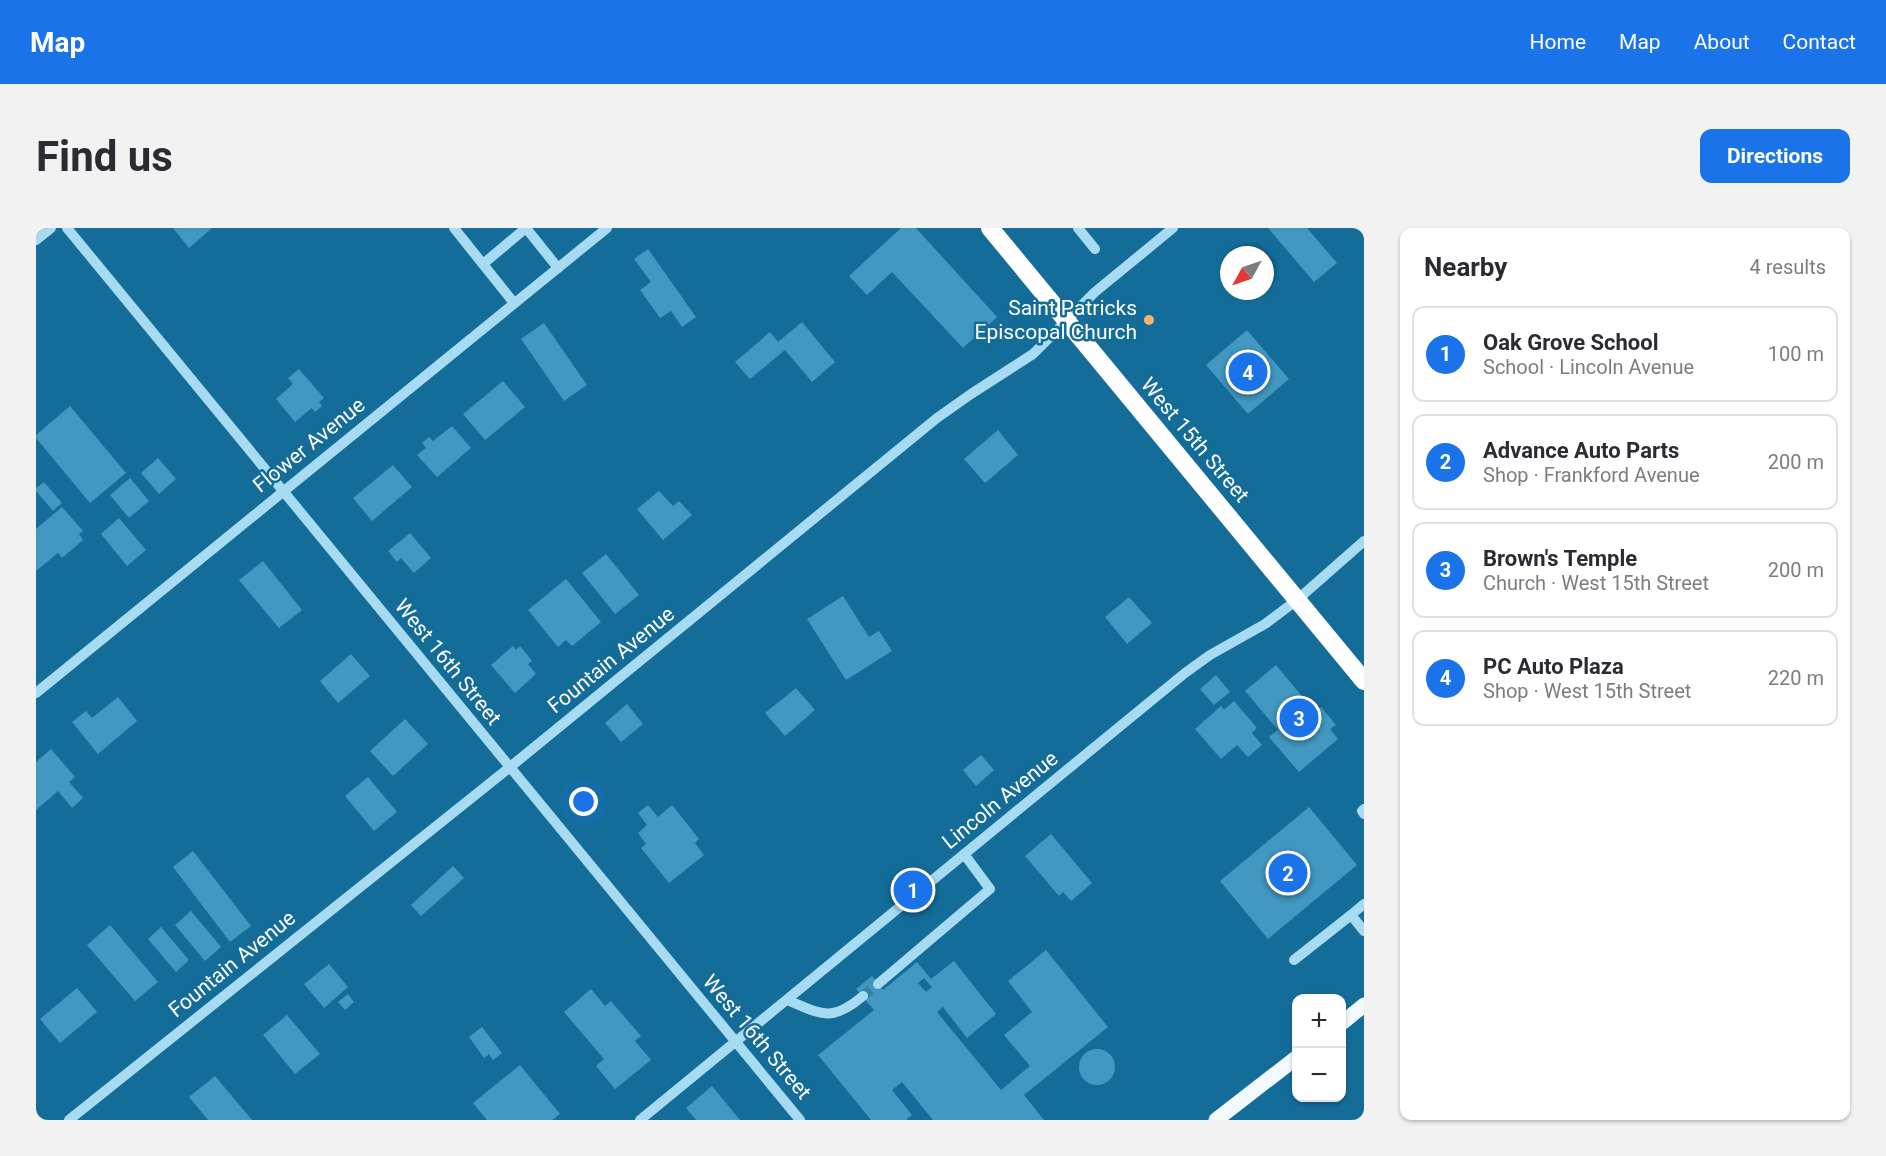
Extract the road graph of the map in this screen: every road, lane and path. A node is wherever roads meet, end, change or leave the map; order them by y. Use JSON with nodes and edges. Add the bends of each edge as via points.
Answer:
{"nodes":[{"id":1,"x":51,"y":228,"type":"edge"},
{"id":2,"x":67,"y":228,"type":"edge"},
{"id":3,"x":454,"y":228,"type":"edge"},
{"id":4,"x":526,"y":228,"type":"edge"},
{"id":5,"x":607,"y":228,"type":"edge"},
{"id":6,"x":990,"y":228,"type":"edge"},
{"id":7,"x":1078,"y":228,"type":"edge"},
{"id":8,"x":1173,"y":228,"type":"edge"},
{"id":9,"x":36,"y":240,"type":"edge"},
{"id":10,"x":1095,"y":249,"type":"dead end"},
{"id":11,"x":483,"y":264,"type":"junction"},
{"id":12,"x":558,"y":268,"type":"junction"},
{"id":13,"x":514,"y":303,"type":"junction"},
{"id":14,"x":1067,"y":320,"type":"junction"},
{"id":15,"x":284,"y":490,"type":"junction"},
{"id":16,"x":1364,"y":541,"type":"edge"},
{"id":17,"x":1297,"y":600,"type":"junction"},
{"id":18,"x":1364,"y":681,"type":"edge"},
{"id":19,"x":36,"y":693,"type":"edge"},
{"id":20,"x":509,"y":768,"type":"junction"},
{"id":21,"x":1364,"y":809,"type":"edge"},
{"id":22,"x":1364,"y":814,"type":"edge"},
{"id":23,"x":964,"y":854,"type":"junction"},
{"id":24,"x":1364,"y":904,"type":"edge"},
{"id":25,"x":1351,"y":915,"type":"junction"},
{"id":26,"x":1364,"y":931,"type":"edge"},
{"id":27,"x":1294,"y":960,"type":"dead end"},
{"id":28,"x":878,"y":984,"type":"tunnel mouth"},
{"id":29,"x":863,"y":996,"type":"tunnel mouth"},
{"id":30,"x":787,"y":1000,"type":"junction"},
{"id":31,"x":1364,"y":1005,"type":"edge"},
{"id":32,"x":1346,"y":1019,"type":"edge"},
{"id":33,"x":735,"y":1042,"type":"junction"},
{"id":34,"x":1292,"y":1061,"type":"edge"},
{"id":35,"x":69,"y":1120,"type":"edge"},
{"id":36,"x":640,"y":1120,"type":"edge"},
{"id":37,"x":800,"y":1120,"type":"edge"},
{"id":38,"x":1216,"y":1120,"type":"edge"}],
"edges":[{"from":1,"to":9,"type":"street"},
{"from":2,"to":15,"type":"street","name":"West 16th Street"},
{"from":3,"to":11,"type":"street"},
{"from":4,"to":11,"type":"street"},
{"from":4,"to":12,"type":"street"},
{"from":5,"to":12,"type":"street","name":"Flower Avenue"},
{"from":6,"to":14,"type":"highway","name":"West 15th Street"},
{"from":7,"to":10,"type":"street"},
{"from":8,"to":14,"type":"street","name":"Fountain Avenue"},
{"from":11,"to":13,"type":"street"},
{"from":12,"to":13,"type":"street","name":"Flower Avenue"},
{"from":13,"to":15,"type":"street","name":"Flower Avenue"},
{"from":14,"to":17,"type":"highway","name":"West 15th Street"},
{"from":14,"to":20,"type":"street","name":"Fountain Avenue","via":[[1033,354],[937,418]]},
{"from":15,"to":19,"type":"street","name":"Flower Avenue"},
{"from":15,"to":20,"type":"street","name":"West 16th Street"},
{"from":16,"to":17,"type":"street","name":"Lincoln Avenue"},
{"from":17,"to":18,"type":"highway","name":"West 15th Street"},
{"from":17,"to":23,"type":"street","name":"Lincoln Avenue","via":[[1185,673]]},
{"from":20,"to":33,"type":"street","name":"West 16th Street"},
{"from":20,"to":35,"type":"street","name":"Fountain Avenue"},
{"from":21,"to":22,"type":"street"},
{"from":23,"to":28,"type":"street","via":[[990,889]]},
{"from":23,"to":30,"type":"street","name":"Lincoln Avenue"},
{"from":24,"to":25,"type":"street"},
{"from":25,"to":26,"type":"street"},
{"from":25,"to":27,"type":"street"},
{"from":29,"to":30,"type":"street","via":[[837,1014],[822,1014]]},
{"from":30,"to":33,"type":"street","name":"Lincoln Avenue"},
{"from":31,"to":32,"type":"main road"},
{"from":33,"to":36,"type":"street","name":"Lincoln Avenue"},
{"from":33,"to":37,"type":"street","name":"West 16th Street"},
{"from":34,"to":38,"type":"main road"}]}
